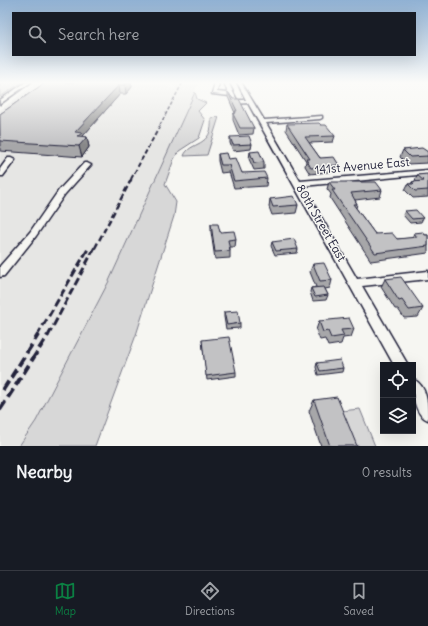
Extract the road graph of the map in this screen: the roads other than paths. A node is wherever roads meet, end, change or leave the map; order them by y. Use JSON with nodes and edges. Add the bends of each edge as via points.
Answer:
{"nodes":[{"id":1,"x":251,"y":103,"type":"edge"},
{"id":2,"x":320,"y":117,"type":"dead end"},
{"id":3,"x":262,"y":122,"type":"junction"},
{"id":4,"x":0,"y":160,"type":"edge"},
{"id":5,"x":87,"y":165,"type":"dead end"},
{"id":6,"x":428,"y":172,"type":"edge"},
{"id":7,"x":0,"y":174,"type":"edge"},
{"id":8,"x":298,"y":184,"type":"junction"},
{"id":9,"x":0,"y":273,"type":"edge"},
{"id":10,"x":428,"y":275,"type":"edge"},
{"id":11,"x":356,"y":283,"type":"junction"},
{"id":12,"x":399,"y":362,"type":"edge"},
{"id":13,"x":416,"y":391,"type":"edge"},
{"id":14,"x":428,"y":413,"type":"edge"}],
"edges":[{"from":1,"to":3,"type":"street","name":"80th Street East"},
{"from":2,"to":3,"type":"street"},
{"from":3,"to":8,"type":"street","name":"80th Street East"},
{"from":4,"to":7,"type":"street","via":[[10,160]]},
{"from":5,"to":9,"type":"street","via":[[62,192],[37,228]]},
{"from":6,"to":8,"type":"street","name":"141st Avenue East"},
{"from":8,"to":11,"type":"street","name":"80th Street East"},
{"from":10,"to":11,"type":"street"},
{"from":11,"to":12,"type":"street","name":"80th Street East"},
{"from":13,"to":14,"type":"street"}]}
